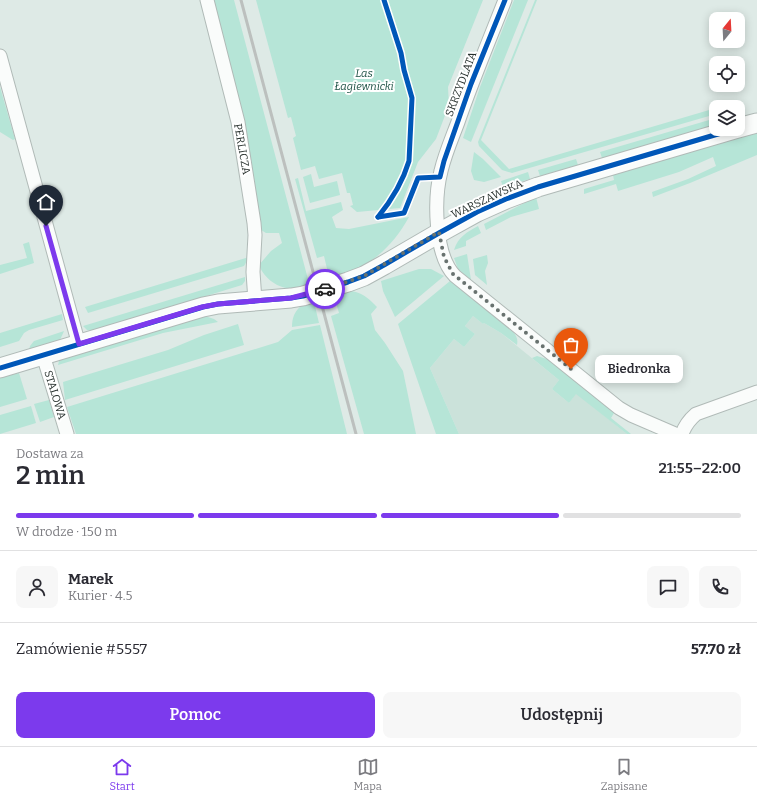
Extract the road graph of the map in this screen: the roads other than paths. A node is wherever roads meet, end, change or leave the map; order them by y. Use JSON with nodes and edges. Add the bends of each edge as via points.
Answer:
{"nodes":[{"id":1,"x":207,"y":0,"type":"edge"},
{"id":2,"x":505,"y":0,"type":"edge"},
{"id":3,"x":1,"y":64,"type":"edge"},
{"id":4,"x":757,"y":123,"type":"edge"},
{"id":5,"x":745,"y":127,"type":"edge"},
{"id":6,"x":713,"y":136,"type":"edge"},
{"id":7,"x":439,"y":232,"type":"junction"},
{"id":8,"x":256,"y":301,"type":"junction"},
{"id":9,"x":79,"y":344,"type":"junction"},
{"id":10,"x":43,"y":355,"type":"junction"},
{"id":11,"x":0,"y":368,"type":"edge"},
{"id":12,"x":757,"y":392,"type":"edge"},
{"id":13,"x":67,"y":434,"type":"edge"},
{"id":14,"x":675,"y":434,"type":"edge"},
{"id":15,"x":682,"y":434,"type":"edge"}],
"edges":[{"from":1,"to":8,"type":"street","name":"PERLICZA","via":[[235,110],[253,215]]},
{"from":2,"to":7,"type":"street","name":"SKRZYDLATA","via":[[442,166],[438,200]]},
{"from":3,"to":9,"type":"street"},
{"from":4,"to":5,"type":"street","name":"WARSZAWSKA"},
{"from":6,"to":7,"type":"street","name":"WARSZAWSKA","via":[[533,188]]},
{"from":7,"to":8,"type":"street","name":"WARSZAWSKA","via":[[364,276],[303,296]]},
{"from":7,"to":14,"type":"street","name":"SKRZYDLATA","via":[[444,257],[455,276],[619,408]]},
{"from":8,"to":9,"type":"street","name":"WARSZAWSKA","via":[[202,307]]},
{"from":9,"to":10,"type":"street","name":"WARSZAWSKA"},
{"from":10,"to":11,"type":"street","name":"WARSZAWSKA"},
{"from":10,"to":13,"type":"street","name":"STALOWA"},
{"from":12,"to":15,"type":"street","via":[[696,414],[689,420]]}]}
